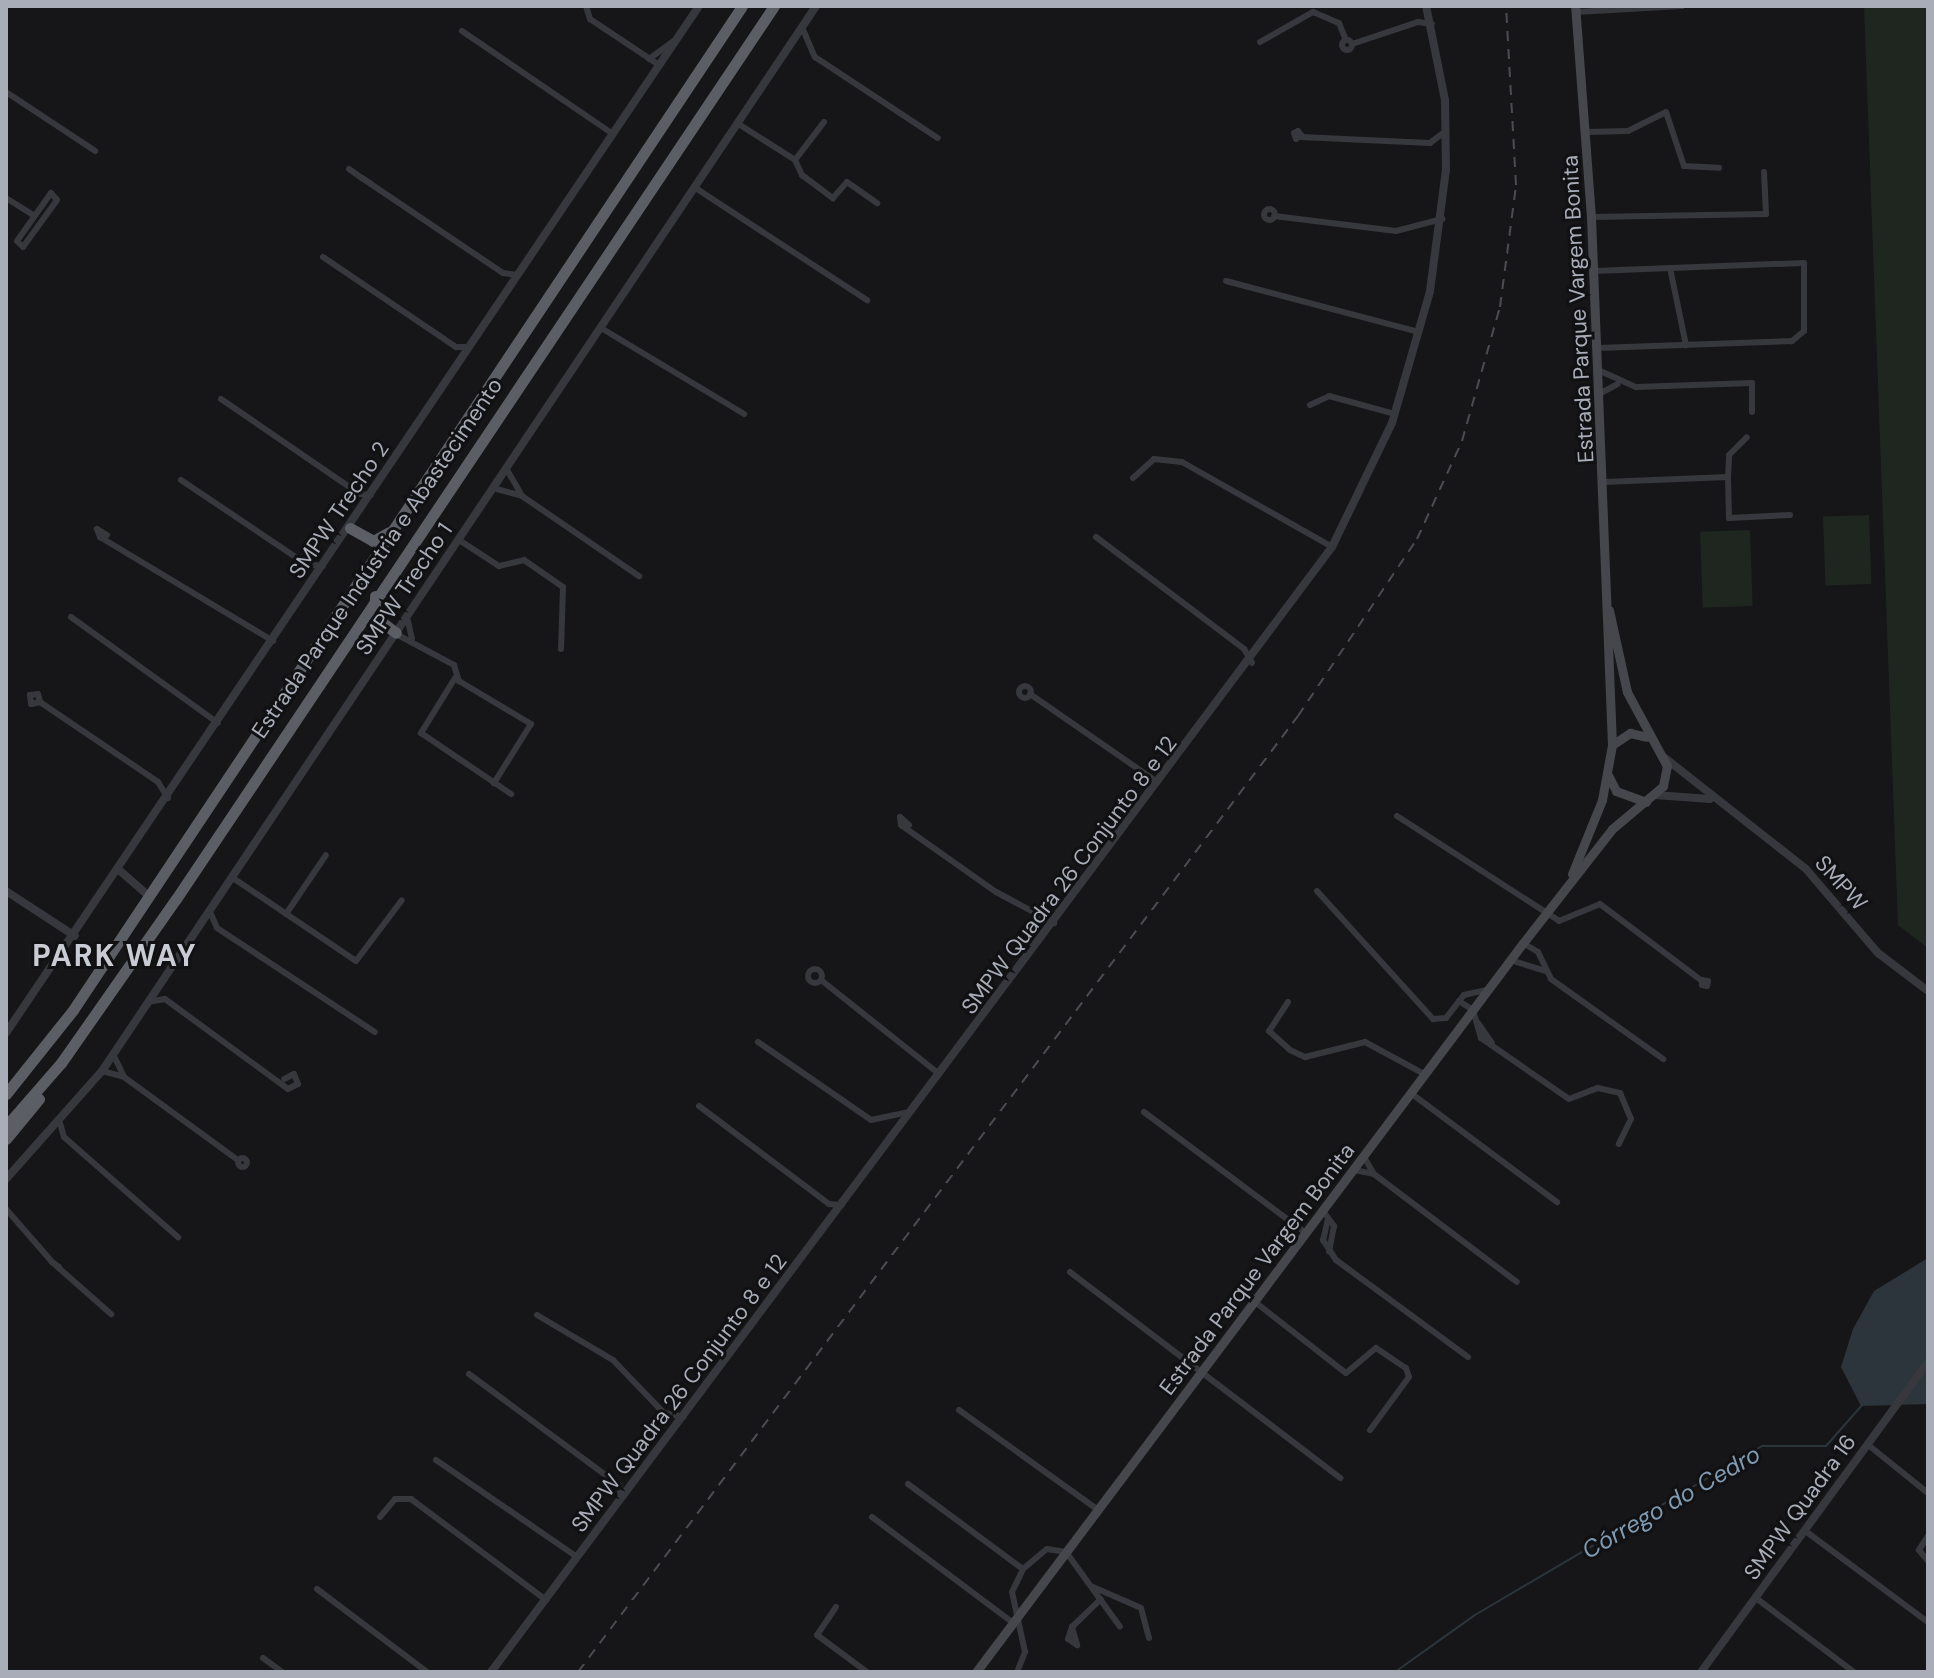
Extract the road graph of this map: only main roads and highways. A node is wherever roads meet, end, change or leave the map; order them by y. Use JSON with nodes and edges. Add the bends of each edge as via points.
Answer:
{"nodes":[{"id":1,"x":742,"y":6,"type":"edge"},
{"id":2,"x":774,"y":6,"type":"edge"},
{"id":3,"x":1575,"y":9,"type":"edge"},
{"id":4,"x":396,"y":527,"type":"junction"},
{"id":5,"x":366,"y":572,"type":"junction"},
{"id":6,"x":375,"y":596,"type":"junction"},
{"id":7,"x":1609,"y":610,"type":"junction"},
{"id":8,"x":352,"y":630,"type":"junction"},
{"id":9,"x":1647,"y":737,"type":"junction"},
{"id":10,"x":1612,"y":745,"type":"junction"},
{"id":11,"x":1608,"y":775,"type":"junction"},
{"id":12,"x":1646,"y":802,"type":"junction"},
{"id":13,"x":1566,"y":889,"type":"junction"},
{"id":14,"x":61,"y":1063,"type":"junction"},
{"id":15,"x":24,"y":1072,"type":"junction"},
{"id":16,"x":6,"y":1084,"type":"edge"},
{"id":17,"x":6,"y":1094,"type":"edge"},
{"id":18,"x":6,"y":1126,"type":"edge"},
{"id":19,"x":6,"y":1139,"type":"edge"},
{"id":20,"x":976,"y":1672,"type":"edge"}],
"edges":[{"from":1,"to":4,"type":"highway","name":"Estrada Parque Indústria e Abastecimento"},
{"from":2,"to":6,"type":"highway","name":"Estrada Parque Indústria e Abastecimento"},
{"from":3,"to":7,"type":"main road","name":"Estrada Parque Vargem Bonita","via":[[1587,132]]},
{"from":4,"to":5,"type":"highway","name":"Estrada Parque Indústria e Abastecimento"},
{"from":4,"to":5,"type":"highway","via":[[373,541],[349,530],[367,546]]},
{"from":5,"to":15,"type":"highway","name":"Estrada Parque Indústria e Abastecimento"},
{"from":6,"to":8,"type":"highway","name":"Estrada Parque Indústria e Abastecimento"},
{"from":6,"to":8,"type":"highway","via":[[375,617],[395,634],[372,624]]},
{"from":7,"to":9,"type":"main road","name":"Estrada Parque Vargem Bonita","via":[[1624,680]]},
{"from":7,"to":10,"type":"main road","name":"Estrada Parque Vargem Bonita"},
{"from":8,"to":14,"type":"highway","name":"Estrada Parque Indústria e Abastecimento"},
{"from":9,"to":10,"type":"main road","via":[[1630,733]]},
{"from":9,"to":12,"type":"main road","name":"Estrada Parque Vargem Bonita","via":[[1665,758],[1666,779]]},
{"from":10,"to":11,"type":"main road","name":"Estrada Parque Vargem Bonita"},
{"from":11,"to":12,"type":"main road","via":[[1616,791]]},
{"from":11,"to":13,"type":"main road","name":"Estrada Parque Vargem Bonita"},
{"from":12,"to":13,"type":"main road","name":"Estrada Parque Vargem Bonita","via":[[1620,821]]},
{"from":13,"to":20,"type":"main road","name":"Estrada Parque Vargem Bonita"},
{"from":14,"to":18,"type":"highway","name":"Estrada Parque Indústria e Abastecimento"},
{"from":14,"to":19,"type":"highway"},
{"from":15,"to":16,"type":"highway"},
{"from":15,"to":17,"type":"highway","name":"Estrada Parque Indústria e Abastecimento"}]}
